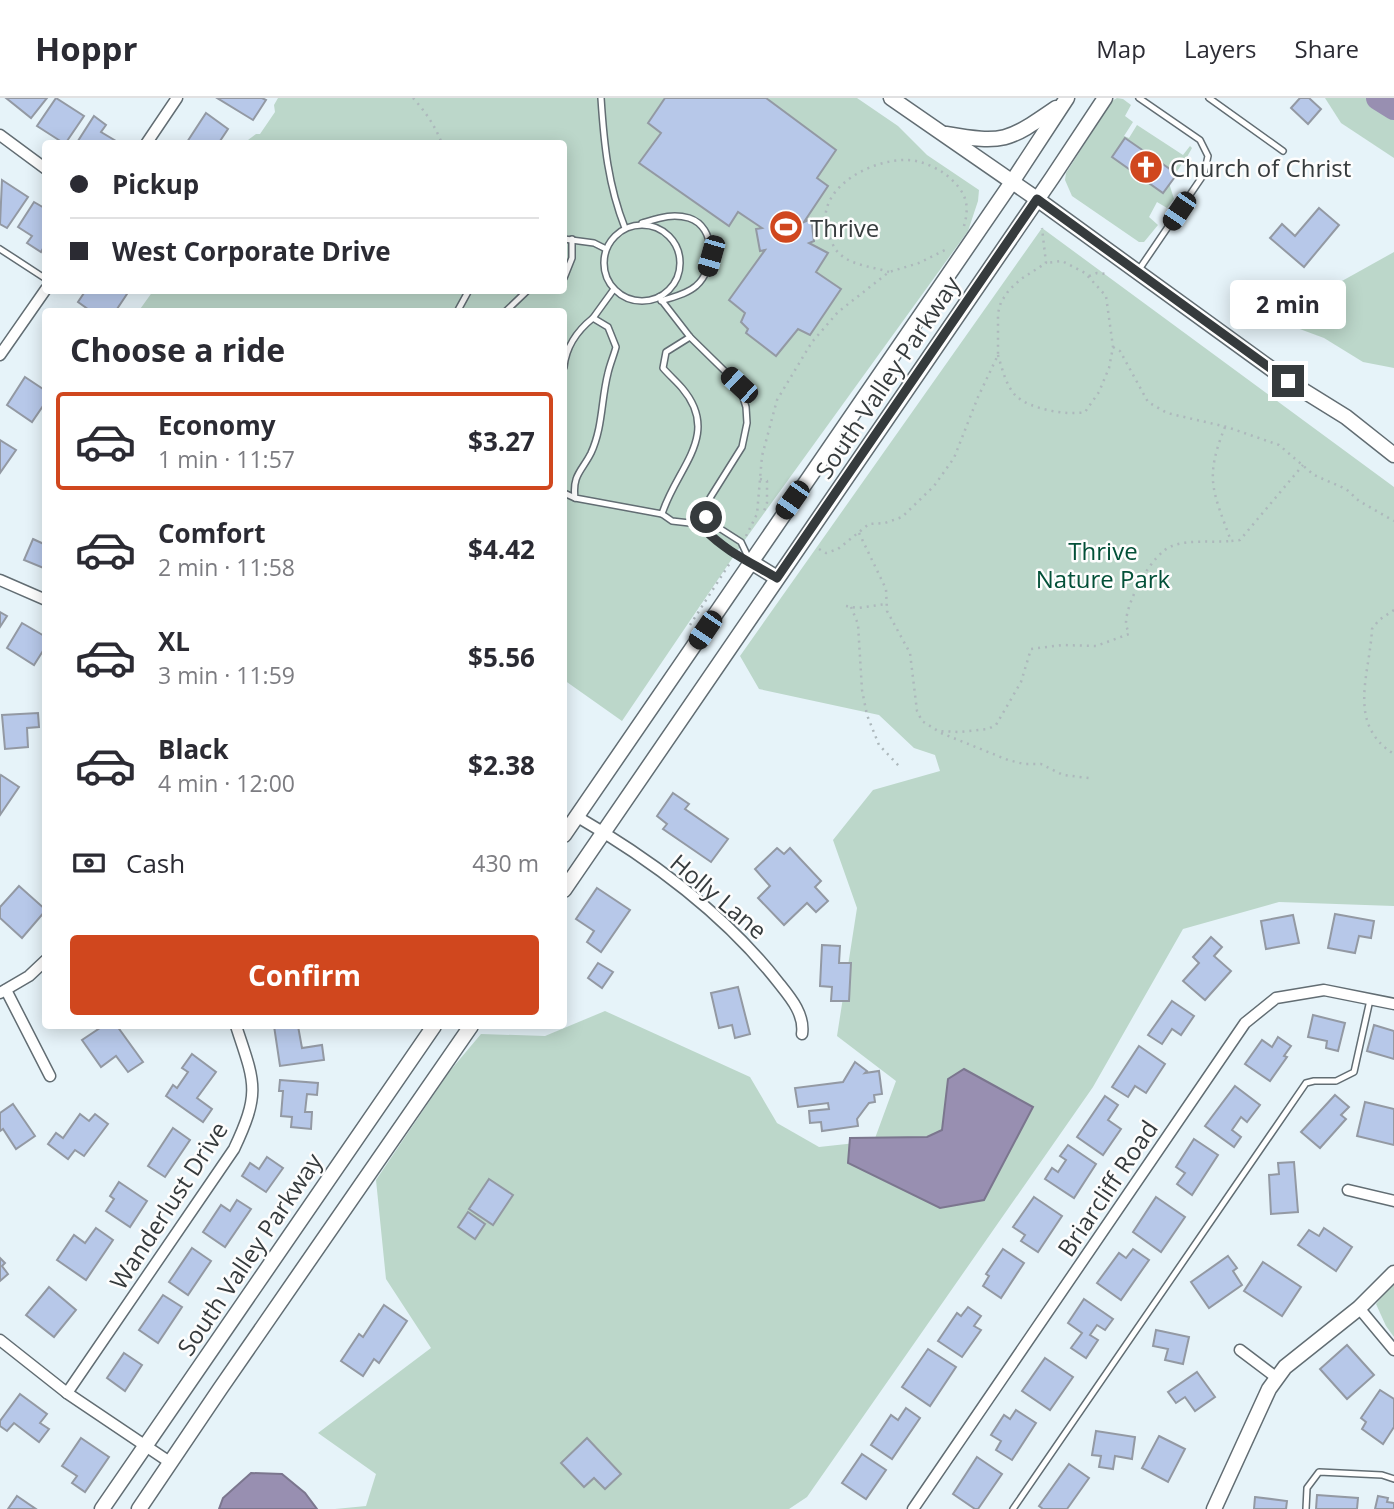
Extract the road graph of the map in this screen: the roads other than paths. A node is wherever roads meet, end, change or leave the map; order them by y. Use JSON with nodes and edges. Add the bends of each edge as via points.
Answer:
{"nodes":[{"id":1,"x":177,"y":98,"type":"edge"},
{"id":2,"x":601,"y":98,"type":"edge"},
{"id":3,"x":891,"y":98,"type":"edge"},
{"id":4,"x":1105,"y":98,"type":"edge"},
{"id":5,"x":1139,"y":98,"type":"edge"},
{"id":6,"x":1209,"y":98,"type":"edge"},
{"id":7,"x":1065,"y":101,"type":"edge"},
{"id":8,"x":941,"y":133,"type":"junction"},
{"id":9,"x":0,"y":135,"type":"edge"},
{"id":10,"x":149,"y":140,"type":"edge"},
{"id":11,"x":1283,"y":151,"type":"dead end"},
{"id":12,"x":42,"y":166,"type":"edge"},
{"id":13,"x":1012,"y":182,"type":"junction"},
{"id":14,"x":1037,"y":199,"type":"junction"},
{"id":15,"x":639,"y":224,"type":"junction"},
{"id":16,"x":625,"y":228,"type":"junction"},
{"id":17,"x":567,"y":239,"type":"edge"},
{"id":18,"x":572,"y":239,"type":"junction"},
{"id":19,"x":0,"y":249,"type":"edge"},
{"id":20,"x":606,"y":249,"type":"junction"},
{"id":21,"x":567,"y":270,"type":"edge"},
{"id":22,"x":1138,"y":271,"type":"junction"},
{"id":23,"x":42,"y":276,"type":"edge"},
{"id":24,"x":614,"y":289,"type":"junction"},
{"id":25,"x":43,"y":294,"type":"edge"},
{"id":26,"x":524,"y":294,"type":"edge"},
{"id":27,"x":660,"y":299,"type":"junction"},
{"id":28,"x":509,"y":308,"type":"edge"},
{"id":29,"x":593,"y":318,"type":"junction"},
{"id":30,"x":690,"y":337,"type":"junction"},
{"id":31,"x":0,"y":355,"type":"edge"},
{"id":32,"x":567,"y":357,"type":"edge"},
{"id":33,"x":1394,"y":455,"type":"edge"},
{"id":34,"x":567,"y":494,"type":"edge"},
{"id":35,"x":575,"y":498,"type":"junction"},
{"id":36,"x":662,"y":514,"type":"junction"},
{"id":37,"x":706,"y":523,"type":"junction"},
{"id":38,"x":751,"y":562,"type":"junction"},
{"id":39,"x":777,"y":578,"type":"junction"},
{"id":40,"x":0,"y":580,"type":"edge"},
{"id":41,"x":42,"y":598,"type":"edge"},
{"id":42,"x":576,"y":816,"type":"junction"},
{"id":43,"x":567,"y":830,"type":"edge"},
{"id":44,"x":603,"y":832,"type":"junction"},
{"id":45,"x":567,"y":886,"type":"edge"},
{"id":46,"x":42,"y":964,"type":"edge"},
{"id":47,"x":3,"y":992,"type":"edge"},
{"id":48,"x":1370,"y":999,"type":"junction"},
{"id":49,"x":1394,"y":1004,"type":"edge"},
{"id":50,"x":237,"y":1029,"type":"edge"},
{"id":51,"x":432,"y":1029,"type":"edge"},
{"id":52,"x":469,"y":1029,"type":"edge"},
{"id":53,"x":802,"y":1034,"type":"dead end"},
{"id":54,"x":50,"y":1076,"type":"dead end"},
{"id":55,"x":1348,"y":1190,"type":"dead end"},
{"id":56,"x":1394,"y":1201,"type":"edge"},
{"id":57,"x":1394,"y":1273,"type":"edge"},
{"id":58,"x":1359,"y":1308,"type":"junction"},
{"id":59,"x":0,"y":1340,"type":"edge"},
{"id":60,"x":1240,"y":1350,"type":"dead end"},
{"id":61,"x":1394,"y":1350,"type":"edge"},
{"id":62,"x":1277,"y":1378,"type":"junction"},
{"id":63,"x":67,"y":1393,"type":"junction"},
{"id":64,"x":145,"y":1446,"type":"junction"},
{"id":65,"x":171,"y":1463,"type":"junction"},
{"id":66,"x":1394,"y":1479,"type":"edge"},
{"id":67,"x":102,"y":1509,"type":"edge"},
{"id":68,"x":139,"y":1509,"type":"edge"},
{"id":69,"x":913,"y":1509,"type":"edge"},
{"id":70,"x":1013,"y":1509,"type":"edge"},
{"id":71,"x":1214,"y":1509,"type":"edge"},
{"id":72,"x":1306,"y":1509,"type":"edge"}],
"edges":[{"from":1,"to":10,"type":"street"},
{"from":2,"to":16,"type":"lane","via":[[612,195]]},
{"from":3,"to":8,"type":"main road"},
{"from":4,"to":14,"type":"main road","name":"South Valley Parkway"},
{"from":5,"to":22,"type":"lane","via":[[1200,140],[1208,156],[1203,174]]},
{"from":6,"to":11,"type":"lane"},
{"from":7,"to":8,"type":"main road","via":[[1004,139]]},
{"from":7,"to":13,"type":"main road","name":"South Valley Parkway"},
{"from":8,"to":13,"type":"main road"},
{"from":9,"to":12,"type":"street"},
{"from":13,"to":14,"type":"main road"},
{"from":13,"to":38,"type":"main road","name":"South Valley Parkway"},
{"from":14,"to":22,"type":"main road"},
{"from":14,"to":39,"type":"main road","name":"South Valley Parkway"},
{"from":15,"to":16,"type":"lane"},
{"from":15,"to":27,"type":"lane","via":[[663,231],[678,252],[677,278]]},
{"from":15,"to":27,"type":"lane","via":[[671,215],[693,219],[708,235],[711,256],[705,277],[694,288]]},
{"from":16,"to":20,"type":"lane"},
{"from":17,"to":18,"type":"lane"},
{"from":18,"to":20,"type":"lane"},
{"from":18,"to":21,"type":"lane"},
{"from":19,"to":23,"type":"lane"},
{"from":20,"to":24,"type":"lane","via":[[604,268]]},
{"from":22,"to":33,"type":"main road"},
{"from":24,"to":27,"type":"lane","via":[[636,300]]},
{"from":24,"to":29,"type":"lane"},
{"from":25,"to":31,"type":"street"},
{"from":26,"to":28,"type":"lane"},
{"from":27,"to":30,"type":"lane"},
{"from":29,"to":32,"type":"lane","via":[[582,326]]},
{"from":29,"to":35,"type":"lane","via":[[608,327],[617,347],[599,433],[578,471]]},
{"from":30,"to":36,"type":"lane","via":[[666,352],[663,368],[691,401],[699,421],[699,438]]},
{"from":30,"to":37,"type":"lane","via":[[739,385],[746,407],[742,447],[710,498]]},
{"from":34,"to":35,"type":"lane"},
{"from":35,"to":36,"type":"lane"},
{"from":36,"to":37,"type":"lane","via":[[672,521]]},
{"from":37,"to":38,"type":"lane","via":[[742,544]]},
{"from":37,"to":38,"type":"lane","via":[[705,530]]},
{"from":38,"to":39,"type":"main road"},
{"from":38,"to":42,"type":"main road","name":"South Valley Parkway"},
{"from":39,"to":44,"type":"main road","name":"South Valley Parkway"},
{"from":40,"to":41,"type":"street"},
{"from":42,"to":43,"type":"main road","name":"South Valley Parkway"},
{"from":42,"to":44,"type":"street","name":"Holly Lane"},
{"from":44,"to":45,"type":"main road","name":"South Valley Parkway"},
{"from":44,"to":53,"type":"street","name":"Holly Lane","via":[[725,922],[791,999],[804,1022]]},
{"from":46,"to":47,"type":"street"},
{"from":47,"to":54,"type":"street"},
{"from":48,"to":49,"type":"street","name":"Briarcliff Road"},
{"from":48,"to":69,"type":"street","name":"Briarcliff Road","via":[[1324,990],[1276,998],[1245,1023]]},
{"from":48,"to":70,"type":"lane","via":[[1354,1072],[1336,1081],[1306,1083]]},
{"from":50,"to":63,"type":"street","name":"Wanderlust Drive","via":[[254,1086],[245,1126],[234,1149]]},
{"from":51,"to":64,"type":"main road","name":"South Valley Parkway"},
{"from":52,"to":65,"type":"main road","name":"South Valley Parkway"},
{"from":55,"to":56,"type":"street"},
{"from":57,"to":58,"type":"main road"},
{"from":58,"to":61,"type":"street"},
{"from":58,"to":62,"type":"main road","via":[[1302,1352]]},
{"from":59,"to":63,"type":"street"},
{"from":60,"to":62,"type":"street"},
{"from":62,"to":71,"type":"main road"},
{"from":63,"to":64,"type":"street"},
{"from":64,"to":65,"type":"street"},
{"from":64,"to":67,"type":"main road","name":"South Valley Parkway"},
{"from":65,"to":68,"type":"main road","name":"South Valley Parkway"},
{"from":66,"to":72,"type":"lane","via":[[1319,1472],[1307,1488]]}]}
